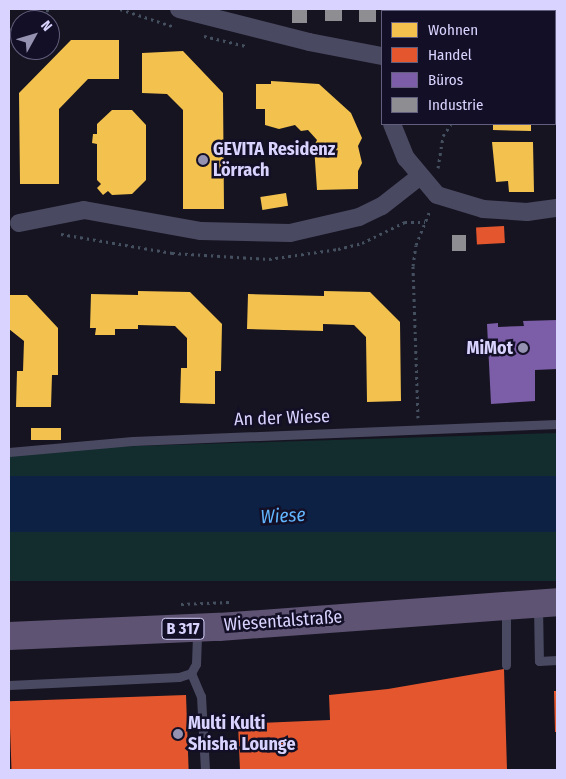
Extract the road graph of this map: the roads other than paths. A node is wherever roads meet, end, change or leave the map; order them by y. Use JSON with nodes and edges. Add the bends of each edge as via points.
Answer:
{"nodes":[{"id":1,"x":179,"y":9,"type":"edge"},
{"id":2,"x":381,"y":56,"type":"edge"},
{"id":3,"x":392,"y":125,"type":"edge"},
{"id":4,"x":419,"y":176,"type":"junction"},
{"id":5,"x":557,"y":208,"type":"edge"},
{"id":6,"x":19,"y":223,"type":"dead end"},
{"id":7,"x":557,"y":424,"type":"edge"},
{"id":8,"x":9,"y":452,"type":"edge"},
{"id":9,"x":547,"y":603,"type":"edge"},
{"id":10,"x":506,"y":605,"type":"junction"},
{"id":11,"x":197,"y":628,"type":"junction"},
{"id":12,"x":9,"y":636,"type":"edge"},
{"id":13,"x":557,"y":660,"type":"edge"},
{"id":14,"x":506,"y":665,"type":"dead end"},
{"id":15,"x":191,"y":673,"type":"junction"},
{"id":16,"x":9,"y":684,"type":"edge"},
{"id":17,"x":205,"y":770,"type":"edge"}],
"edges":[{"from":1,"to":2,"type":"street","via":[[309,42]]},
{"from":3,"to":4,"type":"street","via":[[406,158]]},
{"from":4,"to":5,"type":"street","via":[[437,194],[483,209],[527,212]]},
{"from":4,"to":6,"type":"street","via":[[382,206],[359,217],[290,233],[201,231],[84,210]]},
{"from":7,"to":8,"type":"lane","name":"An der Wiese","via":[[133,441]]},
{"from":9,"to":10,"type":"main road","name":"Wiesentalstraße","number":"B 317"},
{"from":9,"to":13,"type":"lane","via":[[539,661]]},
{"from":10,"to":11,"type":"main road","name":"Wiesentalstraße","number":"B 317"},
{"from":10,"to":14,"type":"lane"},
{"from":11,"to":12,"type":"main road","name":"Wiesentalstraße","number":"B 317"},
{"from":11,"to":15,"type":"lane","via":[[196,664]]},
{"from":15,"to":16,"type":"lane","via":[[170,678]]},
{"from":15,"to":17,"type":"lane","via":[[201,696]]}]}
